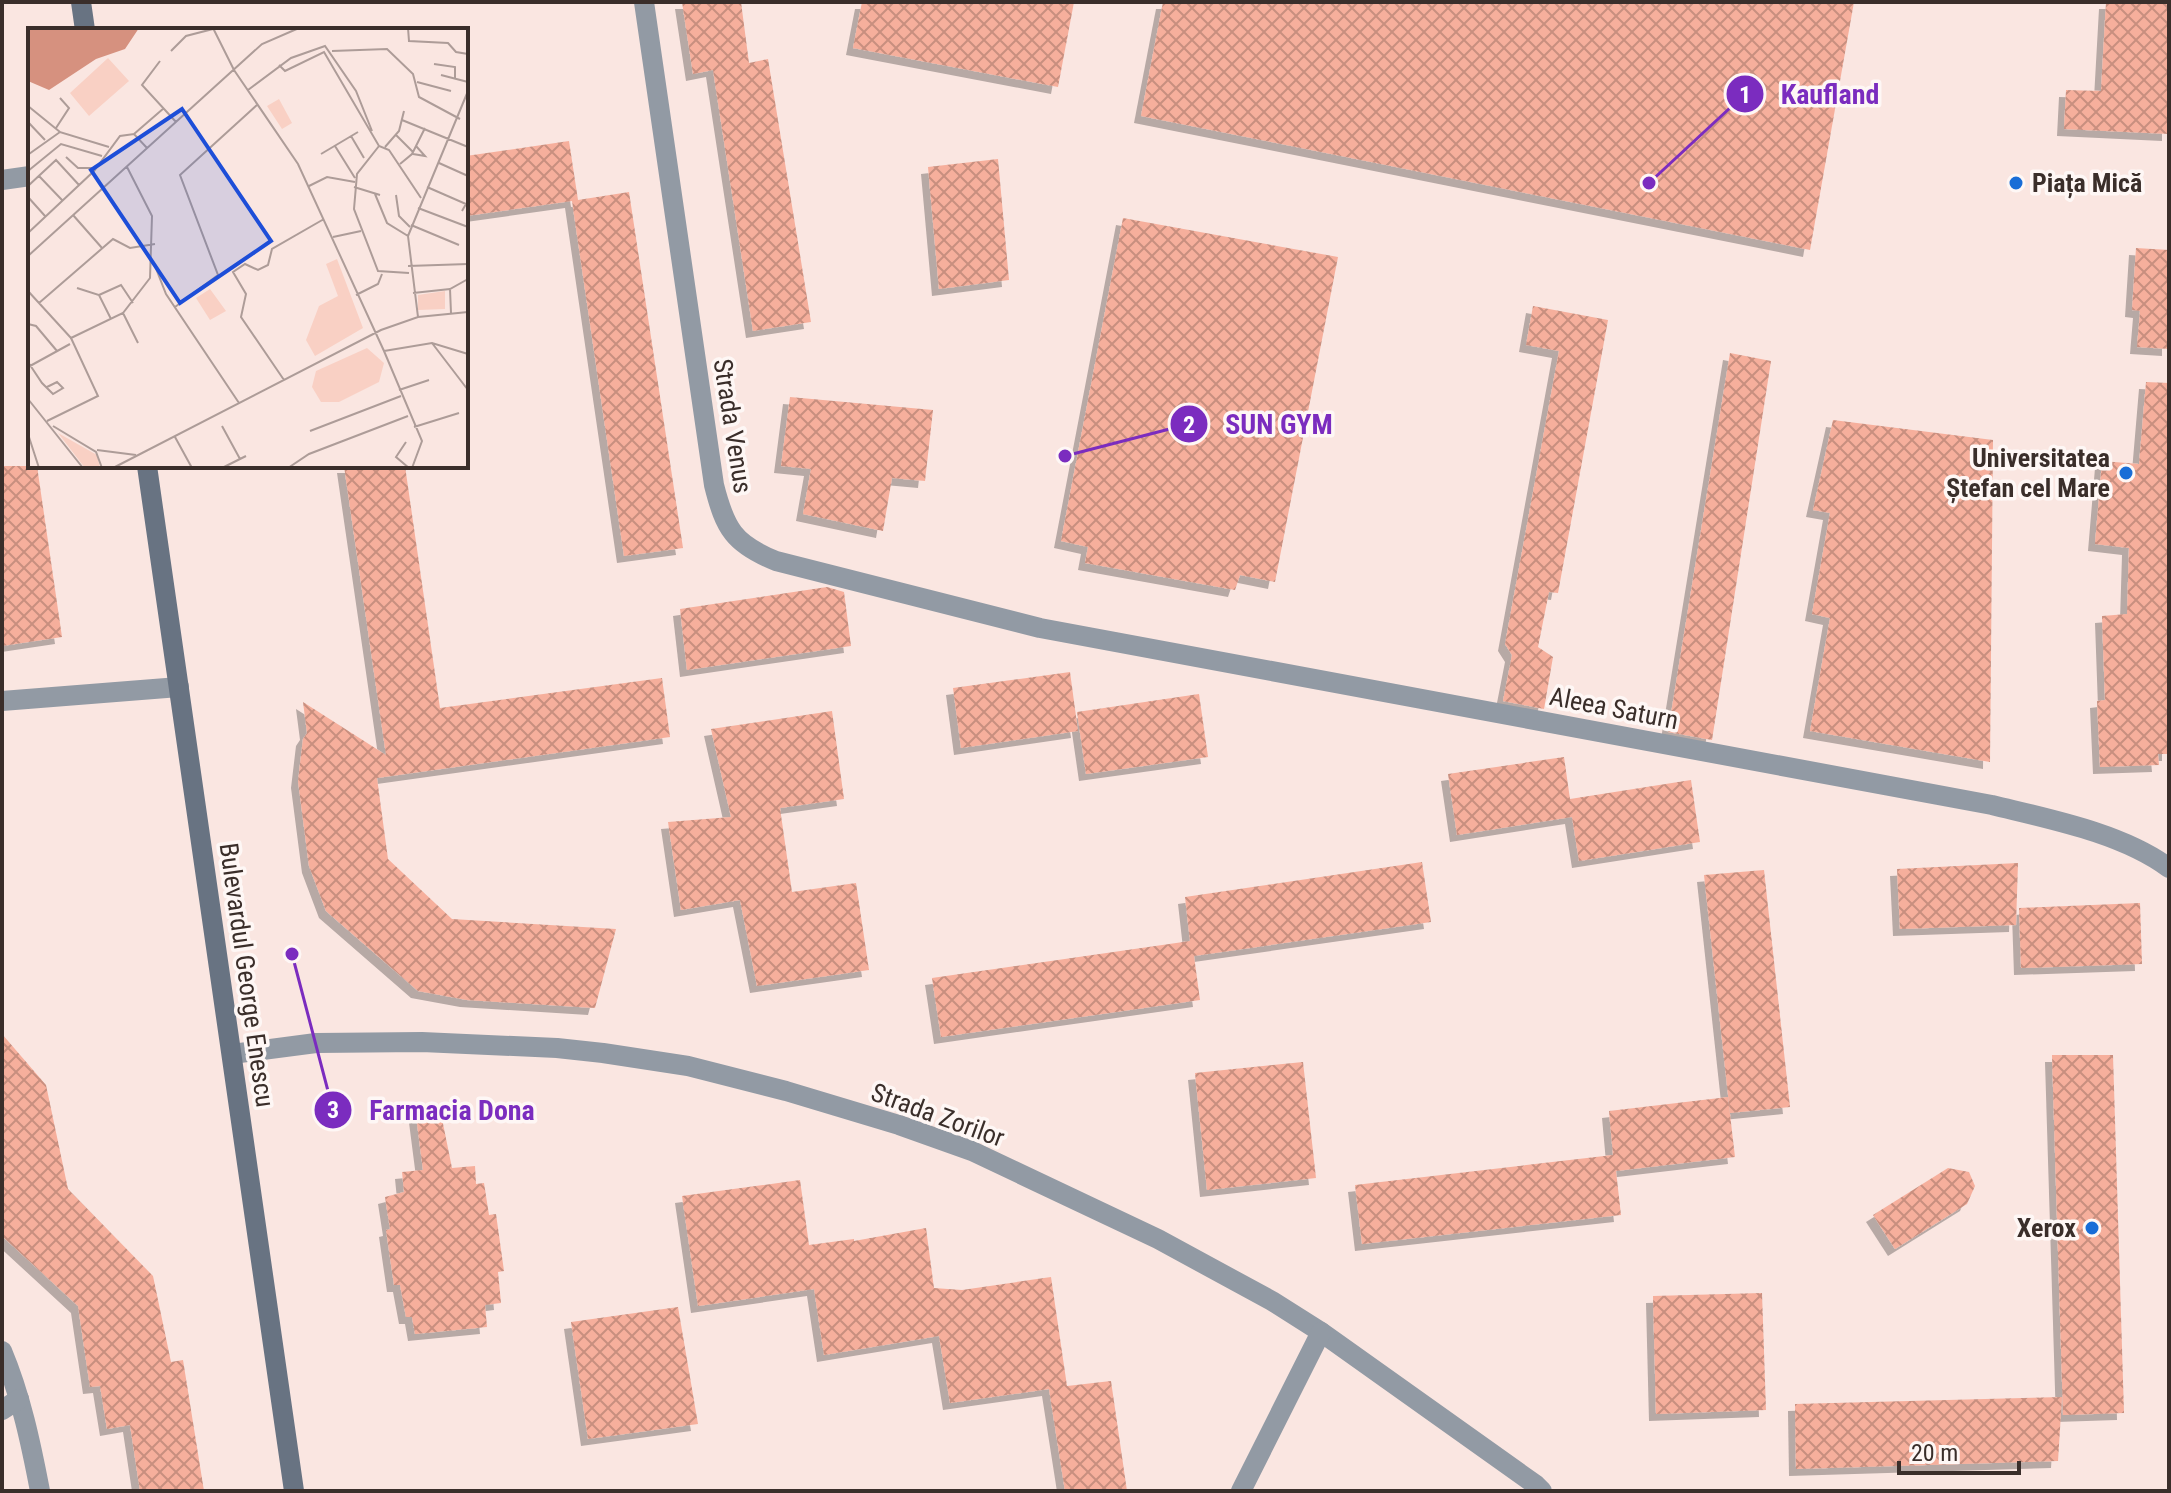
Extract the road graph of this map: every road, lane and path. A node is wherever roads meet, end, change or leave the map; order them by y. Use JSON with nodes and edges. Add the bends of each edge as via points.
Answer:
{"nodes":[{"id":1,"x":81,"y":2,"type":"edge"},
{"id":2,"x":644,"y":2,"type":"edge"},
{"id":3,"x":85,"y":28,"type":"edge"},
{"id":4,"x":28,"y":176,"type":"edge"},
{"id":5,"x":2,"y":180,"type":"edge"},
{"id":6,"x":147,"y":468,"type":"edge"},
{"id":7,"x":1040,"y":628,"type":"joint"},
{"id":8,"x":179,"y":687,"type":"junction"},
{"id":9,"x":2,"y":701,"type":"edge"},
{"id":10,"x":2169,"y":868,"type":"edge"},
{"id":11,"x":232,"y":1054,"type":"junction"},
{"id":12,"x":1321,"y":1332,"type":"junction"},
{"id":13,"x":2,"y":1351,"type":"edge"},
{"id":14,"x":10,"y":1405,"type":"edge"},
{"id":15,"x":1539,"y":1488,"type":"edge"},
{"id":16,"x":40,"y":1491,"type":"edge"},
{"id":17,"x":294,"y":1491,"type":"edge"},
{"id":18,"x":1241,"y":1491,"type":"edge"},
{"id":19,"x":1559,"y":1491,"type":"edge"}],
"edges":[{"from":1,"to":3,"type":"main road"},
{"from":2,"to":7,"type":"street","name":"Strada Venus","via":[[714,485],[729,528],[740,542],[776,561]]},
{"from":4,"to":5,"type":"street"},
{"from":6,"to":8,"type":"main road","name":"Bulevardul George Enescu"},
{"from":7,"to":10,"type":"street","name":"Aleea Saturn","via":[[1992,805],[2124,842]]},
{"from":8,"to":9,"type":"street"},
{"from":8,"to":11,"type":"main road","name":"Bulevardul George Enescu"},
{"from":11,"to":12,"type":"street","name":"Strada Zorilor","via":[[316,1043],[422,1042],[557,1048],[688,1066],[972,1151],[1158,1239]]},
{"from":11,"to":17,"type":"main road","name":"Bulevardul George Enescu"},
{"from":12,"to":15,"type":"street","name":"Strada Zorilor"},
{"from":12,"to":18,"type":"street"},
{"from":13,"to":14,"type":"street","via":[[14,1379]]},
{"from":14,"to":16,"type":"street","via":[[33,1451]]},
{"from":15,"to":19,"type":"street"}]}
